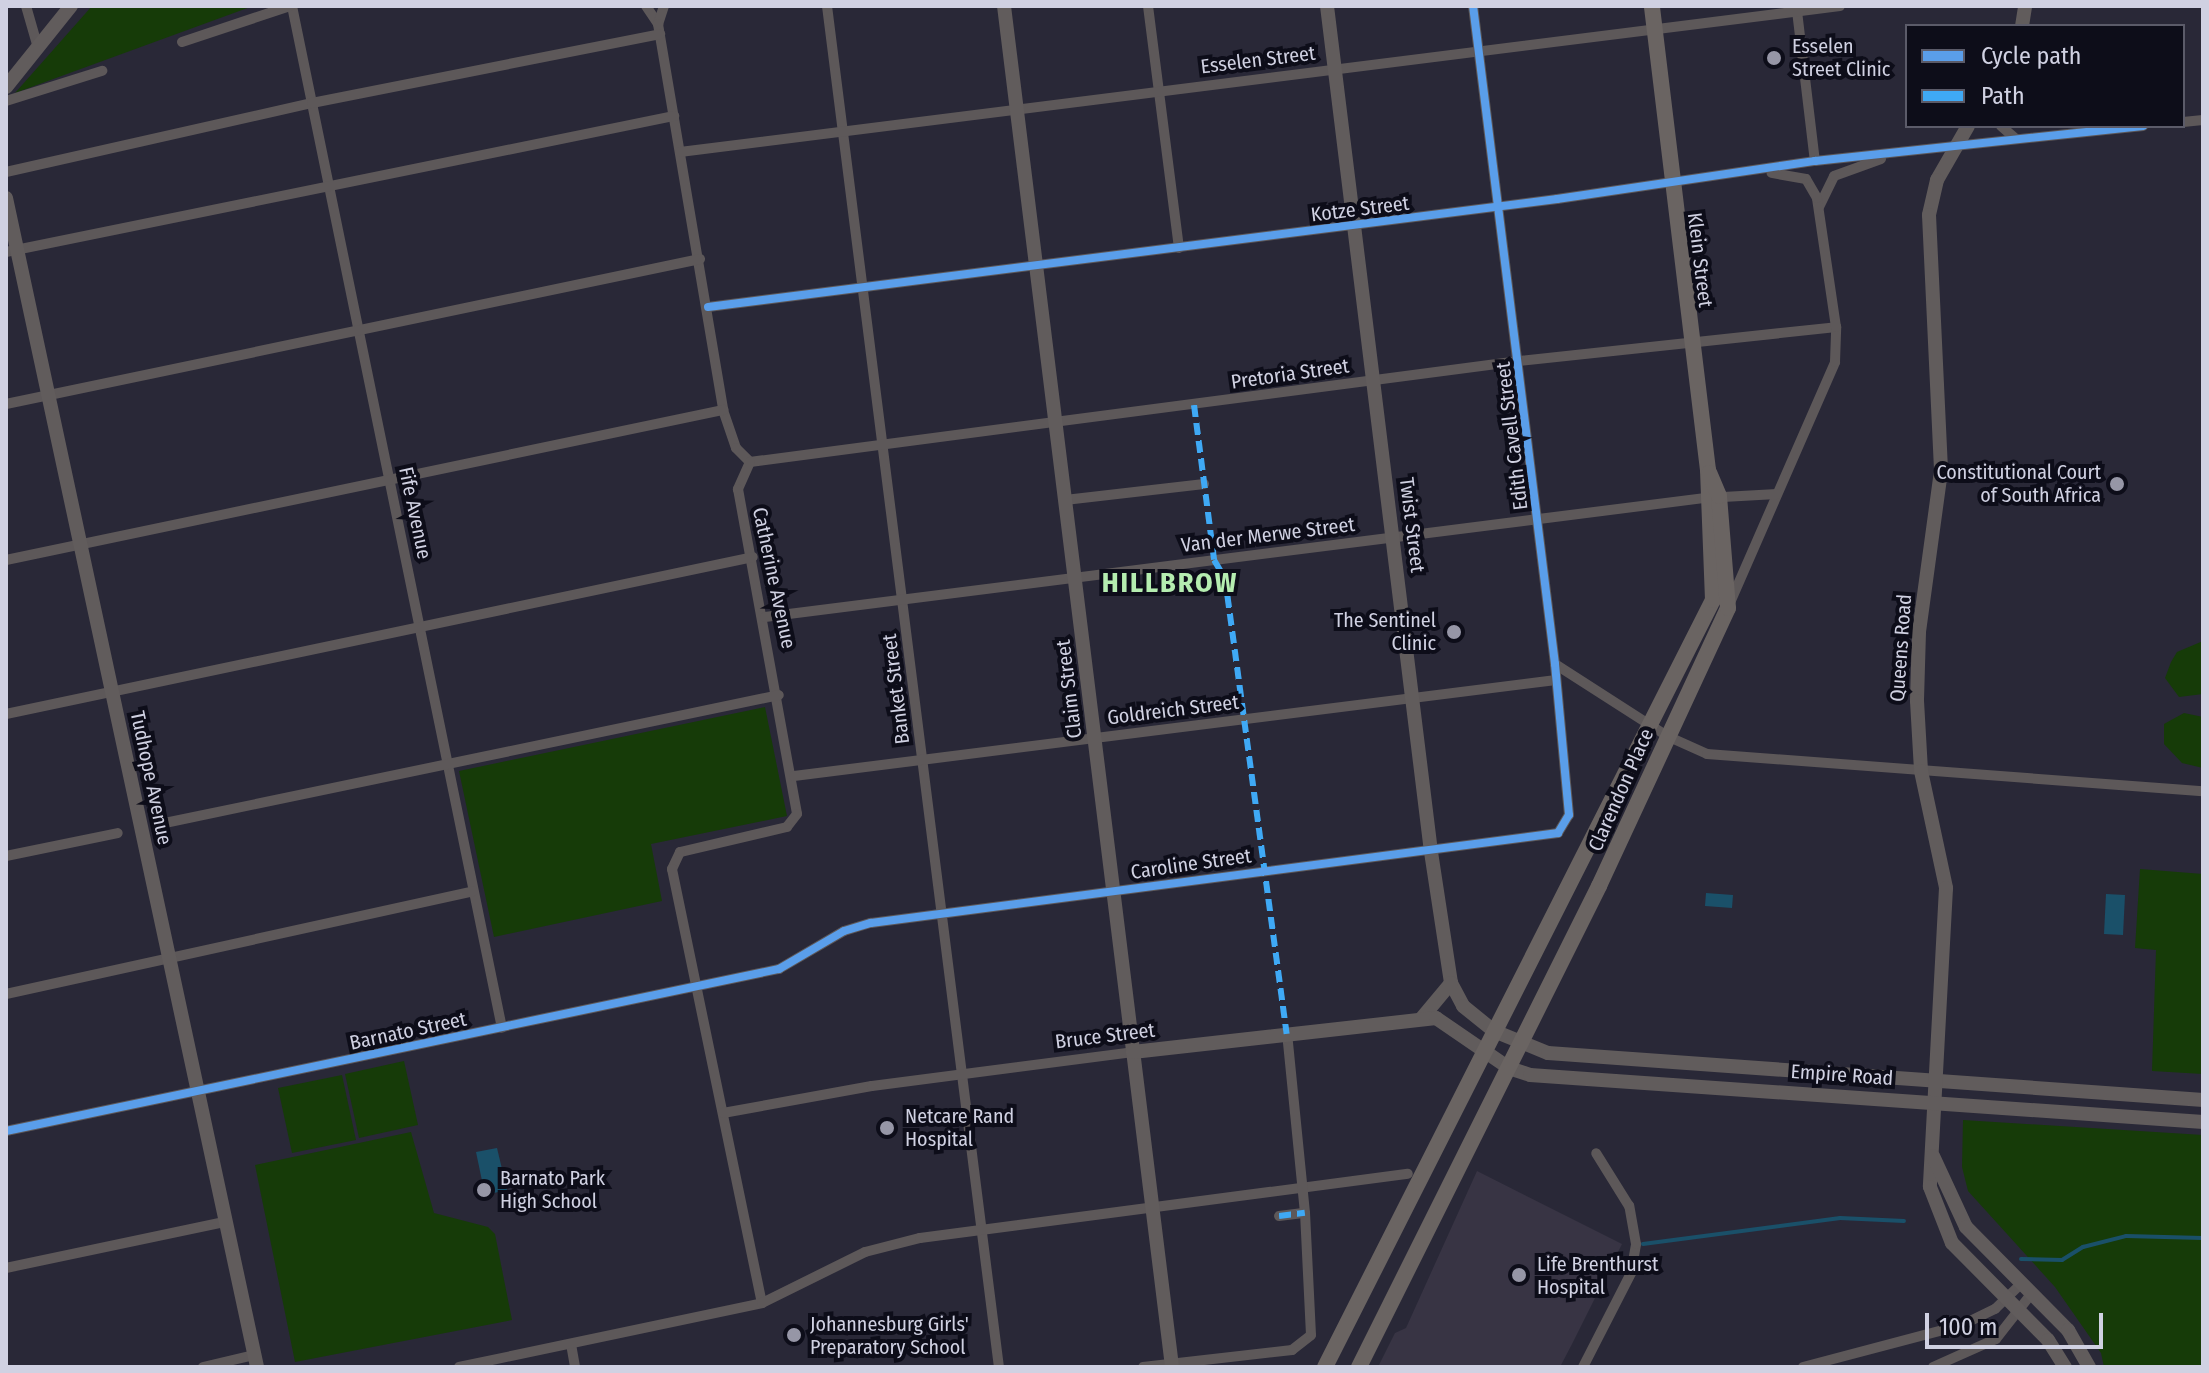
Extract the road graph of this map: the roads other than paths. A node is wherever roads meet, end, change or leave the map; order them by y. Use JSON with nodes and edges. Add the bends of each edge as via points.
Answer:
{"nodes":[{"id":1,"x":26,"y":6,"type":"edge"},
{"id":2,"x":71,"y":6,"type":"edge"},
{"id":3,"x":291,"y":6,"type":"edge"},
{"id":4,"x":646,"y":6,"type":"edge"},
{"id":5,"x":664,"y":6,"type":"edge"},
{"id":6,"x":827,"y":6,"type":"edge"},
{"id":7,"x":1004,"y":6,"type":"edge"},
{"id":8,"x":1148,"y":6,"type":"edge"},
{"id":9,"x":1327,"y":6,"type":"edge"},
{"id":10,"x":1473,"y":6,"type":"edge"},
{"id":11,"x":1652,"y":6,"type":"edge"},
{"id":12,"x":1840,"y":6,"type":"edge"},
{"id":13,"x":1797,"y":11,"type":"junction"},
{"id":14,"x":659,"y":29,"type":"junction"},
{"id":15,"x":1655,"y":31,"type":"junction"},
{"id":16,"x":182,"y":42,"type":"dead end"},
{"id":17,"x":37,"y":44,"type":"junction"},
{"id":18,"x":1479,"y":52,"type":"junction"},
{"id":19,"x":1335,"y":69,"type":"junction"},
{"id":20,"x":102,"y":71,"type":"dead end"},
{"id":21,"x":6,"y":87,"type":"edge"},
{"id":22,"x":1159,"y":90,"type":"junction"},
{"id":23,"x":6,"y":101,"type":"edge"},
{"id":24,"x":312,"y":103,"type":"junction"},
{"id":25,"x":1016,"y":107,"type":"junction"},
{"id":26,"x":674,"y":116,"type":"junction"},
{"id":27,"x":1967,"y":128,"type":"edge"},
{"id":28,"x":2003,"y":128,"type":"edge"},
{"id":29,"x":2123,"y":128,"type":"edge"},
{"id":30,"x":843,"y":129,"type":"junction"},
{"id":31,"x":2016,"y":139,"type":"junction"},
{"id":32,"x":1953,"y":147,"type":"junction"},
{"id":33,"x":680,"y":152,"type":"junction"},
{"id":34,"x":1906,"y":152,"type":"junction"},
{"id":35,"x":1815,"y":161,"type":"junction"},
{"id":36,"x":6,"y":172,"type":"edge"},
{"id":37,"x":1750,"y":172,"type":"junction"},
{"id":38,"x":1671,"y":184,"type":"junction"},
{"id":39,"x":330,"y":188,"type":"junction"},
{"id":40,"x":6,"y":198,"type":"edge"},
{"id":41,"x":1500,"y":206,"type":"junction"},
{"id":42,"x":1819,"y":207,"type":"junction"},
{"id":43,"x":1355,"y":226,"type":"junction"},
{"id":44,"x":1179,"y":248,"type":"junction"},
{"id":45,"x":12,"y":251,"type":"edge"},
{"id":46,"x":700,"y":259,"type":"junction"},
{"id":47,"x":1035,"y":267,"type":"junction"},
{"id":48,"x":865,"y":287,"type":"junction"},
{"id":49,"x":708,"y":307,"type":"junction"},
{"id":50,"x":1836,"y":327,"type":"junction"},
{"id":51,"x":358,"y":331,"type":"junction"},
{"id":52,"x":1690,"y":342,"type":"junction"},
{"id":53,"x":1519,"y":361,"type":"junction"},
{"id":54,"x":1374,"y":381,"type":"junction"},
{"id":55,"x":48,"y":395,"type":"junction"},
{"id":56,"x":6,"y":404,"type":"edge"},
{"id":57,"x":723,"y":410,"type":"junction"},
{"id":58,"x":1055,"y":423,"type":"junction"},
{"id":59,"x":885,"y":445,"type":"junction"},
{"id":60,"x":750,"y":462,"type":"junction"},
{"id":61,"x":389,"y":479,"type":"junction"},
{"id":62,"x":1204,"y":484,"type":"dead end"},
{"id":63,"x":1777,"y":494,"type":"junction"},
{"id":64,"x":1712,"y":497,"type":"junction"},
{"id":65,"x":1065,"y":500,"type":"junction"},
{"id":66,"x":1538,"y":519,"type":"junction"},
{"id":67,"x":1394,"y":537,"type":"junction"},
{"id":68,"x":82,"y":544,"type":"junction"},
{"id":69,"x":753,"y":557,"type":"junction"},
{"id":70,"x":6,"y":560,"type":"edge"},
{"id":71,"x":1076,"y":578,"type":"junction"},
{"id":72,"x":903,"y":598,"type":"junction"},
{"id":73,"x":1728,"y":608,"type":"junction"},
{"id":74,"x":765,"y":617,"type":"junction"},
{"id":75,"x":420,"y":628,"type":"junction"},
{"id":76,"x":1555,"y":664,"type":"junction"},
{"id":77,"x":1556,"y":680,"type":"junction"},
{"id":78,"x":113,"y":691,"type":"junction"},
{"id":79,"x":779,"y":695,"type":"junction"},
{"id":80,"x":1414,"y":697,"type":"junction"},
{"id":81,"x":6,"y":714,"type":"edge"},
{"id":82,"x":1649,"y":723,"type":"junction"},
{"id":83,"x":1667,"y":736,"type":"junction"},
{"id":84,"x":1095,"y":738,"type":"junction"},
{"id":85,"x":923,"y":759,"type":"junction"},
{"id":86,"x":449,"y":761,"type":"junction"},
{"id":87,"x":1921,"y":771,"type":"junction"},
{"id":88,"x":794,"y":776,"type":"junction"},
{"id":89,"x":2203,"y":791,"type":"edge"},
{"id":90,"x":1569,"y":815,"type":"joint"},
{"id":91,"x":160,"y":824,"type":"dead end"},
{"id":92,"x":118,"y":833,"type":"dead end"},
{"id":93,"x":1431,"y":852,"type":"junction"},
{"id":94,"x":6,"y":856,"type":"edge"},
{"id":95,"x":473,"y":891,"type":"junction"},
{"id":96,"x":1112,"y":891,"type":"junction"},
{"id":97,"x":942,"y":915,"type":"junction"},
{"id":98,"x":814,"y":952,"type":"joint"},
{"id":99,"x":168,"y":960,"type":"junction"},
{"id":100,"x":1451,"y":983,"type":"junction"},
{"id":101,"x":697,"y":986,"type":"junction"},
{"id":102,"x":6,"y":994,"type":"edge"},
{"id":103,"x":1421,"y":1019,"type":"junction"},
{"id":104,"x":502,"y":1028,"type":"junction"},
{"id":105,"x":1494,"y":1031,"type":"junction"},
{"id":106,"x":1287,"y":1034,"type":"junction"},
{"id":107,"x":1522,"y":1044,"type":"junction"},
{"id":108,"x":1133,"y":1052,"type":"junction"},
{"id":109,"x":1483,"y":1052,"type":"junction"},
{"id":110,"x":1509,"y":1068,"type":"junction"},
{"id":111,"x":962,"y":1074,"type":"junction"},
{"id":112,"x":1936,"y":1077,"type":"junction"},
{"id":113,"x":196,"y":1093,"type":"junction"},
{"id":114,"x":2203,"y":1100,"type":"edge"},
{"id":115,"x":1934,"y":1102,"type":"junction"},
{"id":116,"x":723,"y":1113,"type":"junction"},
{"id":117,"x":2203,"y":1122,"type":"edge"},
{"id":118,"x":6,"y":1131,"type":"edge"},
{"id":119,"x":1596,"y":1153,"type":"dead end"},
{"id":120,"x":1933,"y":1156,"type":"junction"},
{"id":121,"x":1408,"y":1174,"type":"dead end"},
{"id":122,"x":1302,"y":1184,"type":"junction"},
{"id":123,"x":1151,"y":1206,"type":"junction"},
{"id":124,"x":1305,"y":1213,"type":"junction"},
{"id":125,"x":1279,"y":1216,"type":"dead end"},
{"id":126,"x":224,"y":1222,"type":"junction"},
{"id":127,"x":982,"y":1230,"type":"junction"},
{"id":128,"x":6,"y":1268,"type":"edge"},
{"id":129,"x":2026,"y":1288,"type":"junction"},
{"id":130,"x":2007,"y":1299,"type":"junction"},
{"id":131,"x":762,"y":1303,"type":"junction"},
{"id":132,"x":2019,"y":1310,"type":"junction"},
{"id":133,"x":571,"y":1344,"type":"junction"},
{"id":134,"x":255,"y":1361,"type":"edge"},
{"id":135,"x":1172,"y":1365,"type":"edge"},
{"id":136,"x":203,"y":1367,"type":"edge"},
{"id":137,"x":459,"y":1367,"type":"edge"},
{"id":138,"x":575,"y":1367,"type":"edge"},
{"id":139,"x":999,"y":1367,"type":"edge"},
{"id":140,"x":1143,"y":1367,"type":"edge"},
{"id":141,"x":1325,"y":1367,"type":"edge"},
{"id":142,"x":1359,"y":1367,"type":"edge"},
{"id":143,"x":1583,"y":1367,"type":"edge"},
{"id":144,"x":1803,"y":1367,"type":"edge"},
{"id":145,"x":1933,"y":1367,"type":"edge"},
{"id":146,"x":2065,"y":1367,"type":"edge"},
{"id":147,"x":2089,"y":1367,"type":"edge"}],
"edges":[{"from":1,"to":17,"type":"street"},
{"from":2,"to":17,"type":"street"},
{"from":3,"to":16,"type":"street"},
{"from":3,"to":24,"type":"street","name":"Fife Avenue"},
{"from":4,"to":14,"type":"street"},
{"from":5,"to":14,"type":"street"},
{"from":6,"to":30,"type":"street","name":"Banket Street"},
{"from":7,"to":25,"type":"street","name":"Claim Street"},
{"from":8,"to":22,"type":"street"},
{"from":9,"to":19,"type":"street","name":"Twist Street"},
{"from":10,"to":18,"type":"street","name":"Edith Cavell Street"},
{"from":11,"to":15,"type":"main road","name":"Klein Street"},
{"from":12,"to":13,"type":"street","name":"Esselen Street"},
{"from":13,"to":15,"type":"street","name":"Esselen Street"},
{"from":13,"to":35,"type":"street"},
{"from":14,"to":24,"type":"street"},
{"from":14,"to":26,"type":"street"},
{"from":15,"to":18,"type":"street","name":"Esselen Street"},
{"from":15,"to":38,"type":"main road","name":"Klein Street"},
{"from":17,"to":21,"type":"street"},
{"from":18,"to":19,"type":"street","name":"Esselen Street"},
{"from":18,"to":41,"type":"street","name":"Edith Cavell Street"},
{"from":19,"to":22,"type":"street","name":"Esselen Street"},
{"from":19,"to":43,"type":"street","name":"Twist Street"},
{"from":20,"to":23,"type":"street"},
{"from":22,"to":25,"type":"street","name":"Esselen Street"},
{"from":22,"to":44,"type":"street"},
{"from":24,"to":36,"type":"street"},
{"from":24,"to":39,"type":"street","name":"Fife Avenue"},
{"from":25,"to":30,"type":"street","name":"Esselen Street"},
{"from":25,"to":47,"type":"street","name":"Claim Street"},
{"from":26,"to":33,"type":"street"},
{"from":26,"to":39,"type":"street"},
{"from":27,"to":32,"type":"street","name":"Queens Road"},
{"from":28,"to":31,"type":"street"},
{"from":29,"to":31,"type":"street","name":"Kotze Street"},
{"from":30,"to":33,"type":"street","name":"Esselen Street"},
{"from":30,"to":48,"type":"street","name":"Banket Street"},
{"from":31,"to":32,"type":"street","name":"Kotze Street"},
{"from":32,"to":34,"type":"street","name":"Kotze Street"},
{"from":32,"to":87,"type":"street","name":"Queens Road","via":[[1937,180],[1929,215],[1941,471],[1916,666]]},
{"from":33,"to":46,"type":"street"},
{"from":34,"to":35,"type":"street","name":"Kotze Street"},
{"from":34,"to":42,"type":"street","via":[[1834,176]]},
{"from":35,"to":37,"type":"street","name":"Kotze Street"},
{"from":37,"to":38,"type":"street","name":"Kotze Street"},
{"from":37,"to":42,"type":"street","name":"Clarendon Place","via":[[1800,176],[1813,188]]},
{"from":38,"to":41,"type":"street","name":"Kotze Street"},
{"from":38,"to":52,"type":"main road","name":"Klein Street"},
{"from":39,"to":45,"type":"street"},
{"from":39,"to":51,"type":"street","name":"Fife Avenue"},
{"from":40,"to":45,"type":"street","name":"Tudhope Avenue"},
{"from":41,"to":43,"type":"street","name":"Kotze Street"},
{"from":41,"to":53,"type":"street","name":"Edith Cavell Street"},
{"from":42,"to":50,"type":"street","name":"Clarendon Place"},
{"from":43,"to":44,"type":"street","name":"Kotze Street"},
{"from":43,"to":54,"type":"street","name":"Twist Street"},
{"from":44,"to":47,"type":"street","name":"Kotze Street"},
{"from":45,"to":55,"type":"street","name":"Tudhope Avenue"},
{"from":46,"to":49,"type":"street"},
{"from":46,"to":51,"type":"street"},
{"from":47,"to":48,"type":"street","name":"Kotze Street"},
{"from":47,"to":58,"type":"street","name":"Claim Street"},
{"from":48,"to":49,"type":"street","name":"Kotze Street"},
{"from":48,"to":59,"type":"street","name":"Banket Street"},
{"from":49,"to":57,"type":"street"},
{"from":50,"to":52,"type":"street","name":"Pretoria Street"},
{"from":50,"to":63,"type":"street","name":"Clarendon Place","via":[[1832,378]]},
{"from":51,"to":55,"type":"street"},
{"from":51,"to":61,"type":"street","name":"Fife Avenue"},
{"from":52,"to":53,"type":"street","name":"Pretoria Street"},
{"from":52,"to":64,"type":"main road","name":"Klein Street"},
{"from":53,"to":54,"type":"street","name":"Pretoria Street"},
{"from":53,"to":66,"type":"street","name":"Edith Cavell Street"},
{"from":54,"to":58,"type":"street","name":"Pretoria Street"},
{"from":54,"to":67,"type":"street","name":"Twist Street"},
{"from":55,"to":56,"type":"street"},
{"from":55,"to":68,"type":"street","name":"Tudhope Avenue"},
{"from":57,"to":60,"type":"street","via":[[736,448]]},
{"from":57,"to":61,"type":"street"},
{"from":58,"to":59,"type":"street","name":"Pretoria Street"},
{"from":58,"to":65,"type":"street","name":"Claim Street"},
{"from":59,"to":60,"type":"street","name":"Pretoria Street"},
{"from":59,"to":72,"type":"street","name":"Banket Street"},
{"from":60,"to":69,"type":"street","name":"Catherine Avenue","via":[[738,489]]},
{"from":61,"to":68,"type":"street"},
{"from":61,"to":75,"type":"street","name":"Fife Avenue"},
{"from":62,"to":65,"type":"street"},
{"from":63,"to":64,"type":"street","name":"Van der Merwe Street"},
{"from":63,"to":73,"type":"street","name":"Clarendon Place"},
{"from":64,"to":66,"type":"street","name":"Van der Merwe Street"},
{"from":64,"to":73,"type":"main road","name":"Klein Street"},
{"from":64,"to":82,"type":"main road","name":"Clarendon Place","via":[[1713,600]]},
{"from":65,"to":71,"type":"street","name":"Claim Street"},
{"from":66,"to":67,"type":"street","name":"Van der Merwe Street"},
{"from":66,"to":76,"type":"street","name":"Edith Cavell Street"},
{"from":67,"to":71,"type":"street","name":"Van der Merwe Street"},
{"from":67,"to":80,"type":"street","name":"Twist Street"},
{"from":68,"to":70,"type":"street"},
{"from":68,"to":78,"type":"street","name":"Tudhope Avenue"},
{"from":69,"to":74,"type":"street","name":"Catherine Avenue"},
{"from":69,"to":75,"type":"street"},
{"from":71,"to":72,"type":"street","name":"Van der Merwe Street"},
{"from":71,"to":84,"type":"street","name":"Claim Street"},
{"from":72,"to":74,"type":"street","name":"Van der Merwe Street"},
{"from":72,"to":85,"type":"street","name":"Banket Street"},
{"from":73,"to":83,"type":"main road","name":"Clarendon Place"},
{"from":74,"to":79,"type":"street","name":"Catherine Avenue"},
{"from":75,"to":78,"type":"street"},
{"from":75,"to":86,"type":"street","name":"Fife Avenue"},
{"from":76,"to":77,"type":"street","name":"Edith Cavell Street"},
{"from":76,"to":82,"type":"street"},
{"from":77,"to":80,"type":"street","name":"Goldreich Street"},
{"from":77,"to":90,"type":"street","name":"Edith Cavell Street"},
{"from":78,"to":81,"type":"street"},
{"from":78,"to":99,"type":"street","name":"Tudhope Avenue"},
{"from":79,"to":86,"type":"street"},
{"from":79,"to":88,"type":"street","name":"Catherine Avenue"},
{"from":80,"to":84,"type":"street","name":"Goldreich Street"},
{"from":80,"to":93,"type":"street","name":"Twist Street"},
{"from":82,"to":83,"type":"street"},
{"from":82,"to":105,"type":"main road","name":"Clarendon Place"},
{"from":83,"to":87,"type":"street","via":[[1707,754]]},
{"from":83,"to":107,"type":"main road","name":"Clarendon Place"},
{"from":84,"to":85,"type":"street","name":"Goldreich Street"},
{"from":84,"to":96,"type":"street","name":"Claim Street"},
{"from":85,"to":88,"type":"street","name":"Goldreich Street"},
{"from":85,"to":97,"type":"street","name":"Banket Street"},
{"from":86,"to":91,"type":"street"},
{"from":86,"to":95,"type":"street","name":"Fife Avenue"},
{"from":87,"to":89,"type":"street"},
{"from":87,"to":112,"type":"street","name":"Queens Road","via":[[1946,888]]},
{"from":88,"to":101,"type":"street","name":"Catherine Avenue","via":[[798,806],[796,819],[787,827],[675,855],[672,869]]},
{"from":90,"to":93,"type":"street","name":"Caroline Street","via":[[1563,829],[1549,837]]},
{"from":92,"to":94,"type":"street"},
{"from":93,"to":96,"type":"street","name":"Caroline Street"},
{"from":93,"to":100,"type":"street","name":"Twist Street"},
{"from":95,"to":99,"type":"street"},
{"from":95,"to":104,"type":"street","name":"Fife Avenue"},
{"from":96,"to":97,"type":"street","name":"Caroline Street"},
{"from":96,"to":108,"type":"street","name":"Claim Street"},
{"from":97,"to":98,"type":"street","name":"Caroline Street","via":[[855,927]]},
{"from":97,"to":111,"type":"street","name":"Banket Street"},
{"from":98,"to":101,"type":"street","name":"Barnato Street","via":[[779,969]]},
{"from":99,"to":102,"type":"street"},
{"from":99,"to":113,"type":"street","name":"Tudhope Avenue"},
{"from":100,"to":103,"type":"street"},
{"from":100,"to":105,"type":"street","name":"Twist Street","via":[[1463,1006]]},
{"from":101,"to":104,"type":"street","name":"Barnato Street"},
{"from":101,"to":116,"type":"street"},
{"from":103,"to":106,"type":"street","name":"Bruce Street"},
{"from":103,"to":109,"type":"street","name":"Bruce Street","via":[[1444,1022]]},
{"from":104,"to":113,"type":"street","name":"Barnato Street"},
{"from":105,"to":107,"type":"street","name":"Empire Road"},
{"from":105,"to":109,"type":"main road","name":"Clarendon Place"},
{"from":106,"to":108,"type":"street","name":"Bruce Street"},
{"from":106,"to":122,"type":"street"},
{"from":107,"to":110,"type":"main road","name":"Clarendon Place"},
{"from":107,"to":112,"type":"street","name":"Empire Road","via":[[1548,1053]]},
{"from":108,"to":111,"type":"street","name":"Bruce Street"},
{"from":108,"to":123,"type":"street","name":"Claim Street"},
{"from":109,"to":110,"type":"street","name":"Empire Road"},
{"from":109,"to":141,"type":"main road","name":"Clarendon Place"},
{"from":110,"to":115,"type":"street","name":"Empire Road","via":[[1561,1078]]},
{"from":110,"to":142,"type":"main road","name":"Clarendon Place"},
{"from":111,"to":116,"type":"street","name":"Bruce Street"},
{"from":111,"to":127,"type":"street","name":"Banket Street"},
{"from":112,"to":114,"type":"street","name":"Empire Road"},
{"from":112,"to":115,"type":"street","name":"Queens Road"},
{"from":113,"to":118,"type":"street","name":"Barnato Street"},
{"from":113,"to":126,"type":"street","name":"Tudhope Avenue"},
{"from":115,"to":117,"type":"street","name":"Empire Road"},
{"from":115,"to":120,"type":"street","name":"Queens Road"},
{"from":116,"to":131,"type":"street"},
{"from":119,"to":143,"type":"street","via":[[1629,1206],[1636,1244],[1631,1273]]},
{"from":120,"to":129,"type":"street","name":"Queens Road","via":[[1966,1227]]},
{"from":120,"to":130,"type":"street","name":"Queens Road","via":[[1930,1187],[1943,1228],[1965,1259]]},
{"from":121,"to":122,"type":"street"},
{"from":122,"to":123,"type":"street"},
{"from":122,"to":124,"type":"street"},
{"from":123,"to":127,"type":"street"},
{"from":123,"to":135,"type":"street","name":"Claim Street"},
{"from":124,"to":125,"type":"street"},
{"from":124,"to":135,"type":"street","via":[[1313,1320],[1305,1342],[1280,1352]]},
{"from":126,"to":128,"type":"street"},
{"from":126,"to":134,"type":"street","name":"Tudhope Avenue"},
{"from":127,"to":131,"type":"street","via":[[865,1252]]},
{"from":127,"to":139,"type":"street","name":"Banket Street"},
{"from":129,"to":130,"type":"street"},
{"from":129,"to":132,"type":"street"},
{"from":129,"to":147,"type":"street","name":"Queens Road","via":[[2068,1330]]},
{"from":130,"to":132,"type":"street","name":"Queens Road"},
{"from":130,"to":144,"type":"street","via":[[1962,1325]]},
{"from":131,"to":133,"type":"street"},
{"from":132,"to":145,"type":"street","via":[[2006,1330],[1981,1349]]},
{"from":132,"to":146,"type":"street","name":"Queens Road"},
{"from":133,"to":137,"type":"street"},
{"from":133,"to":138,"type":"street"},
{"from":134,"to":136,"type":"street"},
{"from":135,"to":140,"type":"street"}]}
